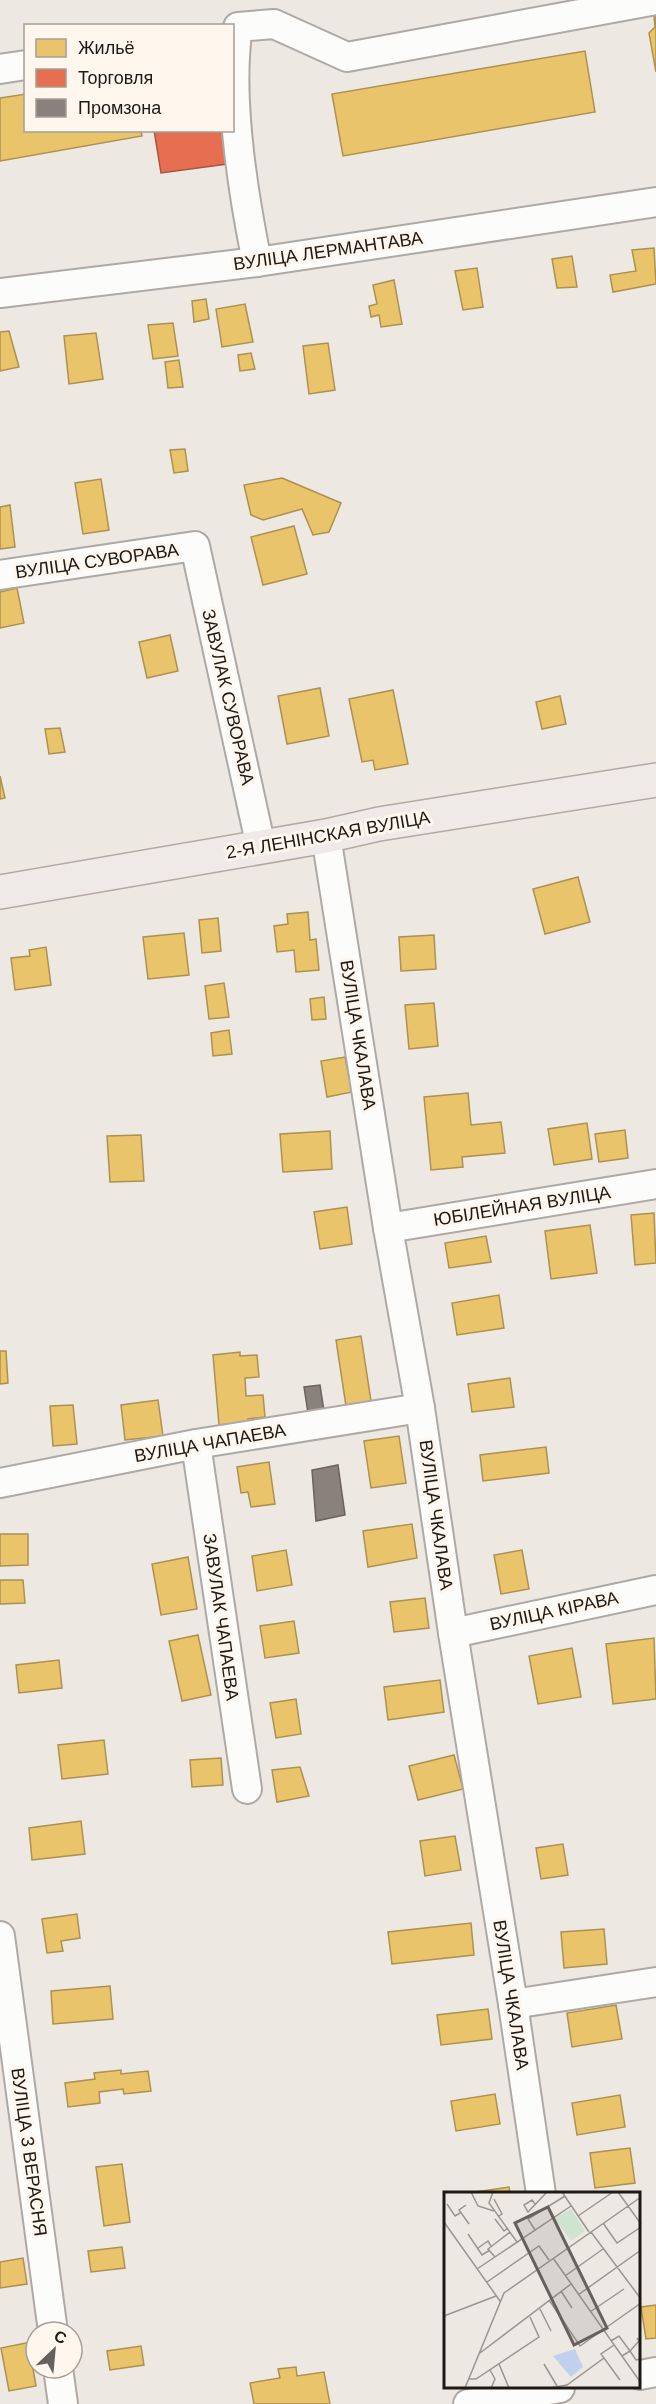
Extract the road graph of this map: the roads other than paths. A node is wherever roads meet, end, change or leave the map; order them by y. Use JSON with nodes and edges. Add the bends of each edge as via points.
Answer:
{"nodes":[{"id":1,"x":656,"y":0,"type":"edge"},
{"id":2,"x":277,"y":12,"type":"edge"},
{"id":3,"x":235,"y":27,"type":"edge"},
{"id":4,"x":234,"y":44,"type":"edge"},
{"id":5,"x":24,"y":65,"type":"edge"},
{"id":6,"x":0,"y":69,"type":"edge"},
{"id":7,"x":234,"y":72,"type":"edge"},
{"id":8,"x":656,"y":202,"type":"edge"},
{"id":9,"x":257,"y":262,"type":"junction"},
{"id":10,"x":0,"y":293,"type":"edge"},
{"id":11,"x":195,"y":546,"type":"joint"},
{"id":12,"x":0,"y":575,"type":"edge"},
{"id":13,"x":656,"y":780,"type":"edge"},
{"id":14,"x":326,"y":836,"type":"junction"},
{"id":15,"x":261,"y":847,"type":"junction"},
{"id":16,"x":0,"y":892,"type":"edge"},
{"id":17,"x":656,"y":1184,"type":"edge"},
{"id":18,"x":388,"y":1228,"type":"junction"},
{"id":19,"x":420,"y":1408,"type":"junction"},
{"id":20,"x":196,"y":1444,"type":"junction"},
{"id":21,"x":0,"y":1483,"type":"edge"},
{"id":22,"x":656,"y":1590,"type":"edge"},
{"id":23,"x":453,"y":1633,"type":"junction"},
{"id":24,"x":247,"y":1789,"type":"dead end"},
{"id":25,"x":0,"y":1936,"type":"edge"},
{"id":26,"x":656,"y":1982,"type":"edge"},
{"id":27,"x":513,"y":2004,"type":"junction"},
{"id":28,"x":541,"y":2192,"type":"edge"},
{"id":29,"x":51,"y":2320,"type":"edge"},
{"id":30,"x":656,"y":2372,"type":"edge"},
{"id":31,"x":641,"y":2375,"type":"edge"},
{"id":32,"x":60,"y":2380,"type":"edge"},
{"id":33,"x":554,"y":2389,"type":"edge"},
{"id":34,"x":569,"y":2389,"type":"edge"},
{"id":35,"x":63,"y":2404,"type":"edge"},
{"id":36,"x":468,"y":2404,"type":"edge"},
{"id":37,"x":572,"y":2404,"type":"edge"}],
"edges":[{"from":1,"to":2,"type":"street","via":[[347,57]]},
{"from":2,"to":3,"type":"street"},
{"from":3,"to":4,"type":"street"},
{"from":5,"to":6,"type":"street"},
{"from":7,"to":9,"type":"street","via":[[246,207]]},
{"from":8,"to":9,"type":"street","name":"ВУЛІЦА ЛЕРМАНТАВА"},
{"from":9,"to":10,"type":"street","name":"ВУЛІЦА ЛЕРМАНТАВА"},
{"from":11,"to":12,"type":"street","name":"ВУЛІЦА СУВОРАВА"},
{"from":11,"to":15,"type":"street","name":"ЗАВУЛАК СУВОРАВА"},
{"from":13,"to":14,"type":"main road","name":"2-Я ЛЕНІНСКАЯ ВУЛІЦА"},
{"from":14,"to":15,"type":"main road","name":"2-Я ЛЕНІНСКАЯ ВУЛІЦА"},
{"from":14,"to":18,"type":"street","name":"ВУЛІЦА ЧКАЛАВА"},
{"from":15,"to":16,"type":"main road","name":"2-Я ЛЕНІНСКАЯ ВУЛІЦА"},
{"from":17,"to":18,"type":"street","name":"ЮБІЛЕЙНАЯ ВУЛІЦА"},
{"from":18,"to":19,"type":"street","name":"ВУЛІЦА ЧКАЛАВА"},
{"from":19,"to":20,"type":"street","name":"ВУЛІЦА ЧАПАЕВА"},
{"from":19,"to":23,"type":"street","name":"ВУЛІЦА ЧКАЛАВА"},
{"from":20,"to":21,"type":"street","name":"ВУЛІЦА ЧАПАЕВА"},
{"from":20,"to":24,"type":"street","name":"ЗАВУЛАК ЧАПАЕВА"},
{"from":22,"to":23,"type":"street","name":"ВУЛІЦА КІРАВА"},
{"from":23,"to":27,"type":"street","name":"ВУЛІЦА ЧКАЛАВА"},
{"from":25,"to":29,"type":"street","name":"ВУЛІЦА 3 ВЕРАСНЯ"},
{"from":26,"to":27,"type":"street"},
{"from":27,"to":28,"type":"street","name":"ВУЛІЦА ЧКАЛАВА"},
{"from":30,"to":31,"type":"street"},
{"from":32,"to":35,"type":"street"},
{"from":33,"to":36,"type":"street"},
{"from":34,"to":37,"type":"street"}]}
